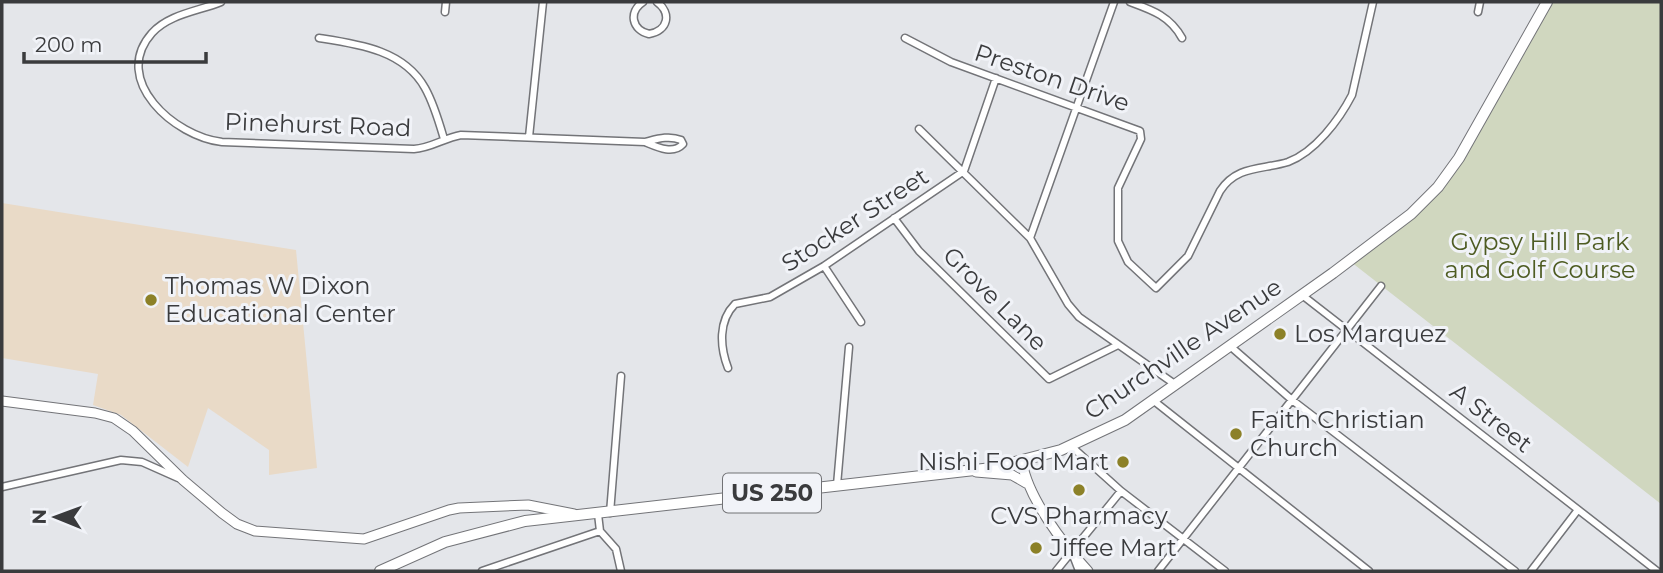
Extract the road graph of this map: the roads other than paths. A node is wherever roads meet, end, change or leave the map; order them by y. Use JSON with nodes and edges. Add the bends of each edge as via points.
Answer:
{"nodes":[{"id":1,"x":221,"y":2,"type":"edge"},
{"id":2,"x":446,"y":2,"type":"edge"},
{"id":3,"x":543,"y":2,"type":"edge"},
{"id":4,"x":643,"y":2,"type":"edge"},
{"id":5,"x":657,"y":2,"type":"edge"},
{"id":6,"x":1114,"y":2,"type":"edge"},
{"id":7,"x":1130,"y":2,"type":"edge"},
{"id":8,"x":1373,"y":2,"type":"edge"},
{"id":9,"x":1480,"y":2,"type":"edge"},
{"id":10,"x":1547,"y":2,"type":"edge"},
{"id":11,"x":445,"y":12,"type":"dead end"},
{"id":12,"x":1478,"y":12,"type":"dead end"},
{"id":13,"x":319,"y":38,"type":"dead end"},
{"id":14,"x":905,"y":38,"type":"dead end"},
{"id":15,"x":1182,"y":38,"type":"dead end"},
{"id":16,"x":996,"y":78,"type":"junction"},
{"id":17,"x":1077,"y":107,"type":"junction"},
{"id":18,"x":919,"y":129,"type":"dead end"},
{"id":19,"x":528,"y":137,"type":"junction"},
{"id":20,"x":444,"y":139,"type":"junction"},
{"id":21,"x":645,"y":142,"type":"junction"},
{"id":22,"x":964,"y":171,"type":"junction"},
{"id":23,"x":894,"y":218,"type":"junction"},
{"id":24,"x":1030,"y":238,"type":"junction"},
{"id":25,"x":824,"y":267,"type":"junction"},
{"id":26,"x":1381,"y":286,"type":"dead end"},
{"id":27,"x":1302,"y":295,"type":"junction"},
{"id":28,"x":861,"y":322,"type":"dead end"},
{"id":29,"x":1347,"y":330,"type":"junction"},
{"id":30,"x":1118,"y":345,"type":"junction"},
{"id":31,"x":1230,"y":346,"type":"junction"},
{"id":32,"x":849,"y":347,"type":"dead end"},
{"id":33,"x":728,"y":368,"type":"dead end"},
{"id":34,"x":621,"y":376,"type":"dead end"},
{"id":35,"x":1176,"y":385,"type":"junction"},
{"id":36,"x":1292,"y":400,"type":"junction"},
{"id":37,"x":2,"y":401,"type":"edge"},
{"id":38,"x":1154,"y":401,"type":"junction"},
{"id":39,"x":1070,"y":446,"type":"junction"},
{"id":40,"x":1022,"y":462,"type":"junction"},
{"id":41,"x":1238,"y":469,"type":"junction"},
{"id":42,"x":966,"y":471,"type":"junction"},
{"id":43,"x":183,"y":480,"type":"junction"},
{"id":44,"x":1027,"y":484,"type":"junction"},
{"id":45,"x":836,"y":485,"type":"junction"},
{"id":46,"x":2,"y":487,"type":"edge"},
{"id":47,"x":1121,"y":491,"type":"junction"},
{"id":48,"x":523,"y":507,"type":"junction"},
{"id":49,"x":1577,"y":511,"type":"junction"},
{"id":50,"x":610,"y":513,"type":"junction"},
{"id":51,"x":598,"y":514,"type":"junction"},
{"id":52,"x":579,"y":515,"type":"junction"},
{"id":53,"x":525,"y":521,"type":"junction"},
{"id":54,"x":600,"y":531,"type":"junction"},
{"id":55,"x":1184,"y":539,"type":"junction"},
{"id":56,"x":1072,"y":553,"type":"junction"},
{"id":57,"x":380,"y":571,"type":"edge"},
{"id":58,"x":482,"y":571,"type":"edge"},
{"id":59,"x":621,"y":571,"type":"edge"},
{"id":60,"x":1056,"y":571,"type":"edge"},
{"id":61,"x":1079,"y":571,"type":"edge"},
{"id":62,"x":1088,"y":571,"type":"edge"},
{"id":63,"x":1158,"y":571,"type":"edge"},
{"id":64,"x":1225,"y":571,"type":"edge"},
{"id":65,"x":1369,"y":571,"type":"edge"},
{"id":66,"x":1515,"y":571,"type":"edge"},
{"id":67,"x":1531,"y":571,"type":"edge"},
{"id":68,"x":1657,"y":571,"type":"edge"}],
"edges":[{"from":1,"to":20,"type":"street","name":"Pinehurst Road","via":[[163,24],[148,39],[141,55],[141,81],[147,96],[186,130],[222,142],[417,149]]},
{"from":2,"to":11,"type":"street"},
{"from":3,"to":19,"type":"street"},
{"from":4,"to":5,"type":"street","via":[[633,20],[649,34],[660,30],[666,21],[665,9]]},
{"from":6,"to":17,"type":"street"},
{"from":7,"to":15,"type":"street","via":[[1163,15]]},
{"from":8,"to":17,"type":"street","name":"Preston Drive","via":[[1352,95],[1323,135],[1305,153],[1287,162],[1244,170],[1227,182],[1187,257],[1156,288],[1128,262],[1118,241],[1118,188],[1141,134],[1135,127]]},
{"from":9,"to":12,"type":"street"},
{"from":10,"to":27,"type":"main road","name":"Churchville Avenue","number":"US 250","via":[[1467,145],[1438,187],[1411,214]]},
{"from":13,"to":20,"type":"street","via":[[385,53],[407,66],[425,88]]},
{"from":14,"to":16,"type":"street","name":"Preston Drive"},
{"from":16,"to":17,"type":"street","name":"Preston Drive"},
{"from":16,"to":22,"type":"street","name":"Stocker Street"},
{"from":17,"to":24,"type":"street"},
{"from":18,"to":22,"type":"street"},
{"from":19,"to":20,"type":"street","name":"Pinehurst Road","via":[[461,135]]},
{"from":19,"to":21,"type":"street","name":"Pinehurst Road"},
{"from":21,"to":21,"type":"street","name":"Pinehurst Road","via":[[663,149],[682,144],[675,138]]},
{"from":22,"to":23,"type":"street","name":"Stocker Street"},
{"from":22,"to":24,"type":"street"},
{"from":23,"to":25,"type":"street","name":"Stocker Street"},
{"from":23,"to":30,"type":"street","name":"Grove Lane","via":[[919,251],[1049,379]]},
{"from":24,"to":30,"type":"street","via":[[1072,309]]},
{"from":25,"to":28,"type":"street"},
{"from":25,"to":33,"type":"street","name":"Stocker Street","via":[[770,297],[733,307],[725,320],[721,349]]},
{"from":26,"to":29,"type":"street"},
{"from":27,"to":29,"type":"street","name":"A Street"},
{"from":27,"to":31,"type":"main road","name":"Churchville Avenue","number":"US 250"},
{"from":29,"to":36,"type":"street"},
{"from":29,"to":49,"type":"street","name":"A Street"},
{"from":30,"to":35,"type":"street"},
{"from":31,"to":35,"type":"main road","name":"Churchville Avenue","number":"US 250"},
{"from":31,"to":36,"type":"street"},
{"from":32,"to":45,"type":"street"},
{"from":34,"to":50,"type":"street"},
{"from":35,"to":38,"type":"main road","name":"Churchville Avenue","number":"US 250"},
{"from":36,"to":41,"type":"street"},
{"from":36,"to":66,"type":"street"},
{"from":37,"to":43,"type":"street","via":[[114,418]]},
{"from":38,"to":39,"type":"main road","name":"Churchville Avenue","number":"US 250"},
{"from":38,"to":41,"type":"street"},
{"from":39,"to":40,"type":"main road","name":"Churchville Avenue","number":"US 250"},
{"from":39,"to":47,"type":"street"},
{"from":40,"to":42,"type":"main road","name":"Churchville Avenue","number":"US 250"},
{"from":40,"to":44,"type":"street"},
{"from":41,"to":55,"type":"street"},
{"from":41,"to":65,"type":"street"},
{"from":42,"to":44,"type":"street","via":[[1012,475]]},
{"from":42,"to":45,"type":"main road","name":"Churchville Avenue","number":"US 250"},
{"from":43,"to":46,"type":"street","via":[[127,459]]},
{"from":43,"to":48,"type":"street","via":[[237,524],[276,534],[364,539],[449,510]]},
{"from":44,"to":56,"type":"street"},
{"from":45,"to":50,"type":"main road","name":"Churchville Avenue","number":"US 250"},
{"from":47,"to":55,"type":"street"},
{"from":47,"to":56,"type":"street"},
{"from":48,"to":52,"type":"street"},
{"from":48,"to":53,"type":"street"},
{"from":49,"to":67,"type":"street"},
{"from":49,"to":68,"type":"street","name":"A Street"},
{"from":50,"to":51,"type":"main road","name":"Churchville Avenue","number":"US 250"},
{"from":51,"to":52,"type":"main road","name":"Churchville Avenue","number":"US 250"},
{"from":51,"to":54,"type":"street"},
{"from":52,"to":53,"type":"main road","name":"Churchville Avenue","number":"US 250"},
{"from":53,"to":57,"type":"main road","name":"Churchville Avenue","number":"US 250","via":[[445,542]]},
{"from":54,"to":58,"type":"street"},
{"from":54,"to":59,"type":"street","via":[[616,549]]},
{"from":55,"to":63,"type":"street"},
{"from":55,"to":64,"type":"street"},
{"from":56,"to":60,"type":"street"},
{"from":56,"to":61,"type":"street"},
{"from":56,"to":62,"type":"street"}]}
